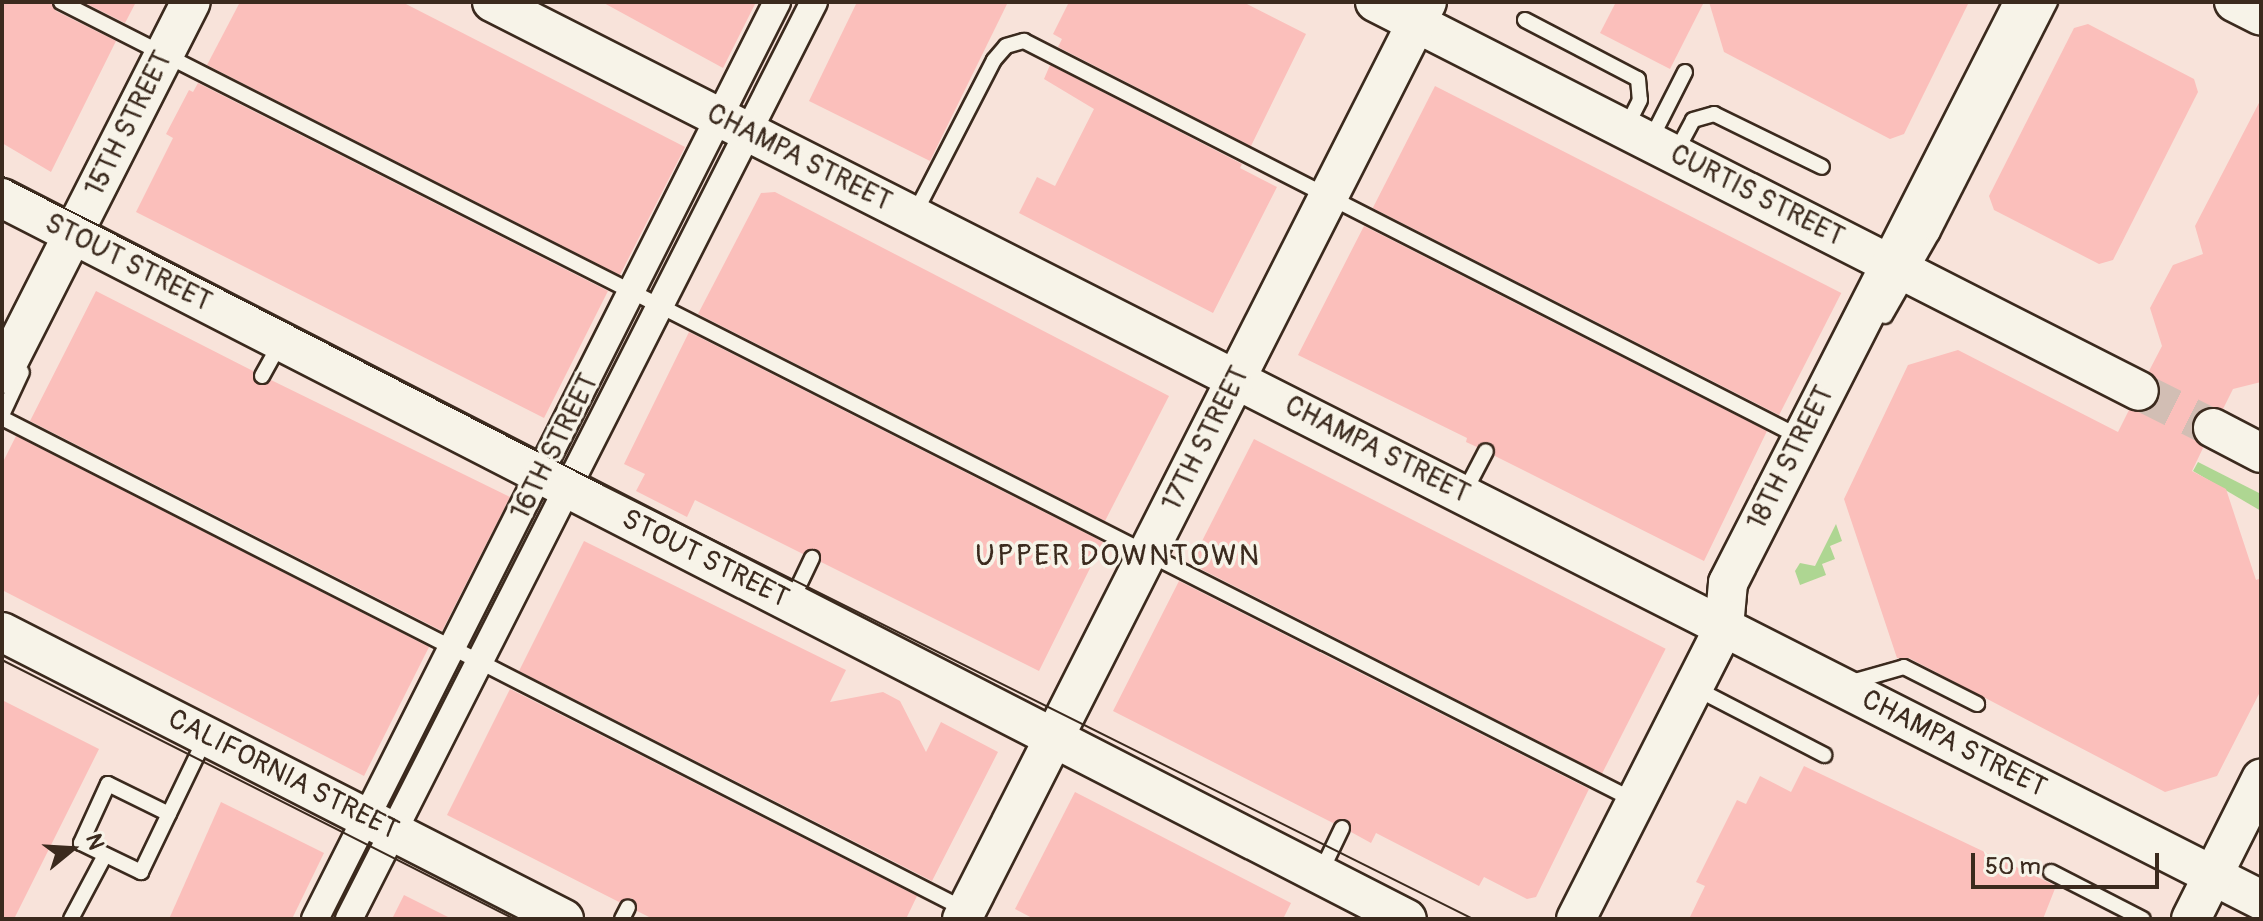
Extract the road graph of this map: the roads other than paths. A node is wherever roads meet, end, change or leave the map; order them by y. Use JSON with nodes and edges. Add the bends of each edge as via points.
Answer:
{"nodes":[{"id":1,"x":61,"y":2,"type":"edge"},
{"id":2,"x":191,"y":2,"type":"edge"},
{"id":3,"x":208,"y":2,"type":"edge"},
{"id":4,"x":492,"y":2,"type":"edge"},
{"id":5,"x":777,"y":2,"type":"edge"},
{"id":6,"x":814,"y":2,"type":"edge"},
{"id":7,"x":2024,"y":2,"type":"edge"},
{"id":8,"x":2050,"y":2,"type":"edge"},
{"id":9,"x":2234,"y":2,"type":"edge"},
{"id":10,"x":2261,"y":16,"type":"edge"},
{"id":11,"x":1401,"y":17,"type":"edge"},
{"id":12,"x":1525,"y":20,"type":"dead end"},
{"id":13,"x":171,"y":58,"type":"junction"},
{"id":14,"x":1685,"y":72,"type":"dead end"},
{"id":15,"x":1356,"y":104,"type":"dead end"},
{"id":16,"x":1349,"y":118,"type":"dead end"},
{"id":17,"x":733,"y":124,"type":"junction"},
{"id":18,"x":1650,"y":142,"type":"junction"},
{"id":19,"x":1335,"y":146,"type":"dead end"},
{"id":20,"x":1822,"y":167,"type":"dead end"},
{"id":21,"x":1319,"y":186,"type":"junction"},
{"id":22,"x":2,"y":198,"type":"edge"},
{"id":23,"x":914,"y":216,"type":"junction"},
{"id":24,"x":79,"y":238,"type":"junction"},
{"id":25,"x":1901,"y":270,"type":"junction"},
{"id":26,"x":1268,"y":278,"type":"dead end"},
{"id":27,"x":632,"y":292,"type":"junction"},
{"id":28,"x":660,"y":308,"type":"junction"},
{"id":29,"x":1876,"y":333,"type":"dead end"},
{"id":30,"x":281,"y":341,"type":"junction"},
{"id":31,"x":2,"y":374,"type":"edge"},
{"id":32,"x":1229,"y":375,"type":"junction"},
{"id":33,"x":262,"y":376,"type":"dead end"},
{"id":34,"x":2139,"y":391,"type":"tunnel mouth"},
{"id":35,"x":2,"y":416,"type":"edge"},
{"id":36,"x":2213,"y":428,"type":"tunnel mouth"},
{"id":37,"x":1801,"y":437,"type":"junction"},
{"id":38,"x":1486,"y":451,"type":"dead end"},
{"id":39,"x":2261,"y":453,"type":"edge"},
{"id":40,"x":556,"y":482,"type":"junction"},
{"id":41,"x":1464,"y":495,"type":"junction"},
{"id":42,"x":1140,"y":550,"type":"junction"},
{"id":43,"x":812,"y":558,"type":"dead end"},
{"id":44,"x":1744,"y":591,"type":"dead end"},
{"id":45,"x":790,"y":602,"type":"junction"},
{"id":46,"x":1728,"y":629,"type":"junction"},
{"id":47,"x":2,"y":632,"type":"edge"},
{"id":48,"x":454,"y":649,"type":"junction"},
{"id":49,"x":481,"y":662,"type":"junction"},
{"id":50,"x":1838,"y":685,"type":"junction"},
{"id":51,"x":1697,"y":689,"type":"junction"},
{"id":52,"x":1977,"y":704,"type":"dead end"},
{"id":53,"x":1047,"y":734,"type":"junction"},
{"id":54,"x":207,"y":737,"type":"junction"},
{"id":55,"x":1824,"y":755,"type":"dead end"},
{"id":56,"x":2261,"y":779,"type":"edge"},
{"id":57,"x":1635,"y":801,"type":"junction"},
{"id":58,"x":169,"y":814,"type":"junction"},
{"id":59,"x":380,"y":824,"type":"junction"},
{"id":60,"x":1342,"y":828,"type":"dead end"},
{"id":61,"x":105,"y":855,"type":"junction"},
{"id":62,"x":2051,"y":872,"type":"dead end"},
{"id":63,"x":1320,"y":874,"type":"junction"},
{"id":64,"x":2213,"y":876,"type":"junction"},
{"id":65,"x":2261,"y":900,"type":"edge"},
{"id":66,"x":956,"y":913,"type":"edge"},
{"id":67,"x":71,"y":919,"type":"edge"},
{"id":68,"x":315,"y":919,"type":"edge"},
{"id":69,"x":349,"y":919,"type":"edge"},
{"id":70,"x":564,"y":919,"type":"edge"},
{"id":71,"x":1407,"y":919,"type":"edge"},
{"id":72,"x":1576,"y":919,"type":"edge"},
{"id":73,"x":1588,"y":919,"type":"edge"},
{"id":74,"x":2143,"y":919,"type":"edge"},
{"id":75,"x":2191,"y":919,"type":"edge"}],
"edges":[{"from":1,"to":13,"type":"lane"},
{"from":2,"to":13,"type":"main road","name":"15TH STREET"},
{"from":3,"to":13,"type":"lane"},
{"from":4,"to":17,"type":"main road","name":"CHAMPA STREET"},
{"from":5,"to":17,"type":"street","name":"16TH STREET"},
{"from":6,"to":17,"type":"street","name":"16TH STREET"},
{"from":7,"to":25,"type":"main road","name":"18TH STREET"},
{"from":8,"to":25,"type":"lane"},
{"from":9,"to":10,"type":"main road"},
{"from":11,"to":15,"type":"lane"},
{"from":11,"to":18,"type":"main road","name":"CURTIS STREET"},
{"from":11,"to":21,"type":"main road","name":"17TH STREET"},
{"from":12,"to":18,"type":"lane","via":[[1638,79]]},
{"from":13,"to":24,"type":"main road","name":"15TH STREET"},
{"from":13,"to":27,"type":"lane"},
{"from":14,"to":18,"type":"lane"},
{"from":16,"to":19,"type":"lane"},
{"from":17,"to":23,"type":"main road","name":"CHAMPA STREET"},
{"from":17,"to":27,"type":"street","name":"16TH STREET"},
{"from":17,"to":28,"type":"street","name":"16TH STREET"},
{"from":18,"to":20,"type":"lane","via":[[1714,114]]},
{"from":18,"to":25,"type":"main road","name":"CURTIS STREET"},
{"from":21,"to":23,"type":"lane","via":[[1024,41],[1006,46],[994,60]]},
{"from":21,"to":32,"type":"main road","name":"17TH STREET"},
{"from":21,"to":37,"type":"lane"},
{"from":22,"to":24,"type":"main road","name":"STOUT STREET"},
{"from":23,"to":32,"type":"main road","name":"CHAMPA STREET"},
{"from":24,"to":30,"type":"main road","name":"STOUT STREET"},
{"from":24,"to":31,"type":"main road","name":"15TH STREET"},
{"from":24,"to":35,"type":"lane"},
{"from":25,"to":29,"type":"lane"},
{"from":25,"to":34,"type":"main road","name":"CURTIS STREET"},
{"from":25,"to":37,"type":"main road","name":"18TH STREET"},
{"from":26,"to":32,"type":"lane","name":"17TH STREET"},
{"from":27,"to":28,"type":"lane"},
{"from":27,"to":40,"type":"street","name":"16TH STREET"},
{"from":28,"to":40,"type":"street","name":"16TH STREET"},
{"from":28,"to":42,"type":"lane"},
{"from":30,"to":33,"type":"lane"},
{"from":30,"to":40,"type":"main road","name":"STOUT STREET"},
{"from":32,"to":41,"type":"main road","name":"CHAMPA STREET"},
{"from":32,"to":42,"type":"main road","name":"17TH STREET"},
{"from":35,"to":48,"type":"lane"},
{"from":36,"to":39,"type":"main road"},
{"from":37,"to":46,"type":"main road","name":"18TH STREET","via":[[1728,583]]},
{"from":38,"to":41,"type":"lane"},
{"from":40,"to":45,"type":"main road","name":"STOUT STREET"},
{"from":40,"to":48,"type":"street","name":"16TH STREET"},
{"from":40,"to":49,"type":"street","name":"16TH STREET"},
{"from":41,"to":46,"type":"main road","name":"CHAMPA STREET"},
{"from":42,"to":53,"type":"main road","name":"17TH STREET"},
{"from":42,"to":53,"type":"lane","name":"17TH STREET","via":[[1060,690]]},
{"from":42,"to":57,"type":"lane"},
{"from":43,"to":45,"type":"lane"},
{"from":44,"to":46,"type":"lane"},
{"from":45,"to":53,"type":"main road","name":"STOUT STREET"},
{"from":46,"to":50,"type":"main road","name":"CHAMPA STREET"},
{"from":46,"to":51,"type":"main road","name":"18TH STREET"},
{"from":47,"to":54,"type":"main road","name":"CALIFORNIA STREET"},
{"from":48,"to":49,"type":"lane"},
{"from":48,"to":59,"type":"street","name":"16TH STREET"},
{"from":49,"to":59,"type":"street","name":"16TH STREET"},
{"from":49,"to":66,"type":"lane"},
{"from":50,"to":52,"type":"lane","via":[[1904,667]]},
{"from":50,"to":64,"type":"main road","name":"CHAMPA STREET"},
{"from":51,"to":55,"type":"lane"},
{"from":51,"to":57,"type":"main road","name":"18TH STREET"},
{"from":51,"to":73,"type":"lane"},
{"from":53,"to":63,"type":"main road","name":"STOUT STREET"},
{"from":53,"to":66,"type":"main road","name":"17TH STREET"},
{"from":54,"to":58,"type":"lane"},
{"from":54,"to":59,"type":"main road","name":"CALIFORNIA STREET"},
{"from":56,"to":64,"type":"main road"},
{"from":57,"to":72,"type":"main road","name":"18TH STREET"},
{"from":58,"to":61,"type":"lane","via":[[141,872]]},
{"from":58,"to":61,"type":"lane","via":[[108,784],[81,843]]},
{"from":59,"to":68,"type":"street","name":"16TH STREET"},
{"from":59,"to":69,"type":"street","name":"16TH STREET"},
{"from":59,"to":70,"type":"main road","name":"CALIFORNIA STREET"},
{"from":60,"to":63,"type":"lane"},
{"from":61,"to":67,"type":"lane"},
{"from":62,"to":74,"type":"lane"},
{"from":63,"to":71,"type":"main road","name":"STOUT STREET"},
{"from":64,"to":65,"type":"main road","name":"CHAMPA STREET"},
{"from":64,"to":75,"type":"main road"}]}
